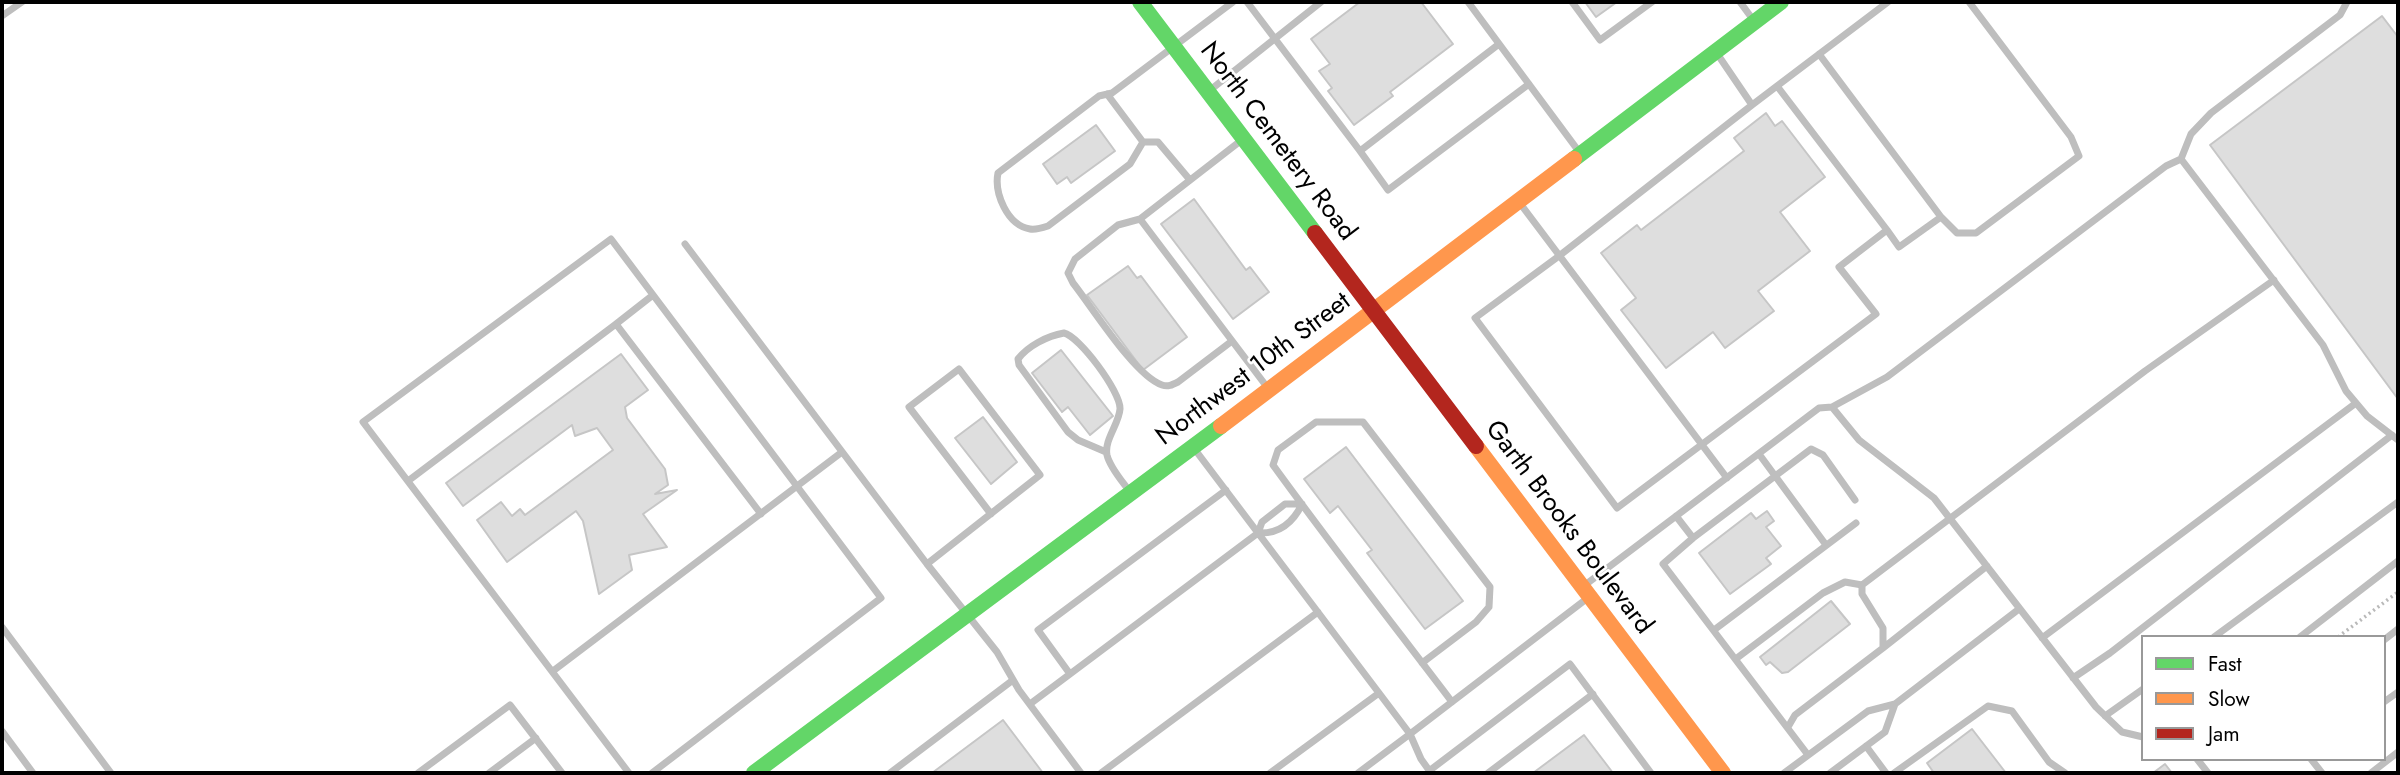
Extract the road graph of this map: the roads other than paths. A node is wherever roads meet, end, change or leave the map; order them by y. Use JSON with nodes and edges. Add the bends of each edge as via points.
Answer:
{"nodes":[{"id":1,"x":22,"y":2,"type":"edge"},
{"id":2,"x":1140,"y":2,"type":"edge"},
{"id":3,"x":1233,"y":2,"type":"edge"},
{"id":4,"x":1247,"y":2,"type":"edge"},
{"id":5,"x":1321,"y":2,"type":"edge"},
{"id":6,"x":1468,"y":2,"type":"edge"},
{"id":7,"x":1572,"y":2,"type":"edge"},
{"id":8,"x":1652,"y":2,"type":"edge"},
{"id":9,"x":1740,"y":2,"type":"edge"},
{"id":10,"x":1781,"y":2,"type":"edge"},
{"id":11,"x":1888,"y":2,"type":"edge"},
{"id":12,"x":1969,"y":2,"type":"edge"},
{"id":13,"x":2347,"y":2,"type":"edge"},
{"id":14,"x":2,"y":16,"type":"edge"},
{"id":15,"x":1755,"y":22,"type":"junction"},
{"id":16,"x":1273,"y":38,"type":"junction"},
{"id":17,"x":1499,"y":44,"type":"junction"},
{"id":18,"x":1173,"y":46,"type":"junction"},
{"id":19,"x":1716,"y":52,"type":"junction"},
{"id":20,"x":1819,"y":54,"type":"junction"},
{"id":21,"x":1529,"y":84,"type":"junction"},
{"id":22,"x":1777,"y":86,"type":"junction"},
{"id":23,"x":1208,"y":92,"type":"junction"},
{"id":24,"x":1107,"y":94,"type":"junction"},
{"id":25,"x":1752,"y":105,"type":"junction"},
{"id":26,"x":1244,"y":139,"type":"junction"},
{"id":27,"x":1143,"y":142,"type":"junction"},
{"id":28,"x":1360,"y":151,"type":"junction"},
{"id":29,"x":1581,"y":154,"type":"junction"},
{"id":30,"x":2181,"y":159,"type":"junction"},
{"id":31,"x":1190,"y":180,"type":"junction"},
{"id":32,"x":1518,"y":202,"type":"junction"},
{"id":33,"x":1941,"y":217,"type":"junction"},
{"id":34,"x":1140,"y":219,"type":"junction"},
{"id":35,"x":1887,"y":230,"type":"junction"},
{"id":36,"x":685,"y":244,"type":"dead end"},
{"id":37,"x":1559,"y":256,"type":"junction"},
{"id":38,"x":2274,"y":280,"type":"junction"},
{"id":39,"x":653,"y":295,"type":"junction"},
{"id":40,"x":1374,"y":312,"type":"junction"},
{"id":41,"x":616,"y":324,"type":"junction"},
{"id":42,"x":1232,"y":341,"type":"junction"},
{"id":43,"x":1269,"y":390,"type":"junction"},
{"id":44,"x":2356,"y":403,"type":"junction"},
{"id":45,"x":1832,"y":407,"type":"junction"},
{"id":46,"x":2395,"y":438,"type":"edge"},
{"id":47,"x":1701,"y":444,"type":"junction"},
{"id":48,"x":1192,"y":447,"type":"junction"},
{"id":49,"x":842,"y":452,"type":"junction"},
{"id":50,"x":1106,"y":452,"type":"junction"},
{"id":51,"x":1759,"y":454,"type":"junction"},
{"id":52,"x":1775,"y":476,"type":"junction"},
{"id":53,"x":1727,"y":478,"type":"junction"},
{"id":54,"x":408,"y":481,"type":"junction"},
{"id":55,"x":797,"y":486,"type":"junction"},
{"id":56,"x":1226,"y":491,"type":"junction"},
{"id":57,"x":1130,"y":493,"type":"junction"},
{"id":58,"x":1856,"y":500,"type":"dead end"},
{"id":59,"x":2398,"y":502,"type":"edge"},
{"id":60,"x":1302,"y":504,"type":"junction"},
{"id":61,"x":761,"y":514,"type":"junction"},
{"id":62,"x":991,"y":514,"type":"junction"},
{"id":63,"x":1676,"y":516,"type":"junction"},
{"id":64,"x":1950,"y":519,"type":"junction"},
{"id":65,"x":1856,"y":523,"type":"dead end"},
{"id":66,"x":1258,"y":533,"type":"junction"},
{"id":67,"x":1693,"y":538,"type":"junction"},
{"id":68,"x":1826,"y":545,"type":"junction"},
{"id":69,"x":2398,"y":561,"type":"edge"},
{"id":70,"x":927,"y":564,"type":"junction"},
{"id":71,"x":1986,"y":566,"type":"junction"},
{"id":72,"x":1862,"y":585,"type":"junction"},
{"id":73,"x":1586,"y":592,"type":"junction"},
{"id":74,"x":2019,"y":609,"type":"junction"},
{"id":75,"x":1318,"y":612,"type":"junction"},
{"id":76,"x":967,"y":615,"type":"junction"},
{"id":77,"x":2,"y":627,"type":"edge"},
{"id":78,"x":1714,"y":630,"type":"junction"},
{"id":79,"x":2217,"y":635,"type":"edge"},
{"id":80,"x":2304,"y":635,"type":"edge"},
{"id":81,"x":2042,"y":638,"type":"junction"},
{"id":82,"x":1883,"y":648,"type":"junction"},
{"id":83,"x":1737,"y":658,"type":"junction"},
{"id":84,"x":1422,"y":663,"type":"junction"},
{"id":85,"x":553,"y":671,"type":"junction"},
{"id":86,"x":1070,"y":674,"type":"junction"},
{"id":87,"x":2073,"y":678,"type":"junction"},
{"id":88,"x":1013,"y":680,"type":"junction"},
{"id":89,"x":2141,"y":690,"type":"edge"},
{"id":90,"x":1379,"y":693,"type":"junction"},
{"id":91,"x":1593,"y":694,"type":"junction"},
{"id":92,"x":1452,"y":702,"type":"junction"},
{"id":93,"x":1030,"y":704,"type":"junction"},
{"id":94,"x":1895,"y":704,"type":"junction"},
{"id":95,"x":2105,"y":716,"type":"junction"},
{"id":96,"x":1788,"y":727,"type":"junction"},
{"id":97,"x":2,"y":731,"type":"edge"},
{"id":98,"x":1410,"y":734,"type":"junction"},
{"id":99,"x":2141,"y":737,"type":"edge"},
{"id":100,"x":536,"y":738,"type":"junction"},
{"id":101,"x":1866,"y":746,"type":"junction"},
{"id":102,"x":2398,"y":752,"type":"edge"},
{"id":103,"x":1808,"y":755,"type":"junction"},
{"id":104,"x":1430,"y":772,"type":"edge"},
{"id":105,"x":33,"y":773,"type":"edge"},
{"id":106,"x":111,"y":773,"type":"edge"},
{"id":107,"x":418,"y":773,"type":"edge"},
{"id":108,"x":489,"y":773,"type":"edge"},
{"id":109,"x":562,"y":773,"type":"edge"},
{"id":110,"x":629,"y":773,"type":"edge"},
{"id":111,"x":652,"y":773,"type":"edge"},
{"id":112,"x":754,"y":773,"type":"edge"},
{"id":113,"x":890,"y":773,"type":"edge"},
{"id":114,"x":1082,"y":773,"type":"edge"},
{"id":115,"x":1101,"y":773,"type":"edge"},
{"id":116,"x":1270,"y":773,"type":"edge"},
{"id":117,"x":1358,"y":773,"type":"edge"},
{"id":118,"x":1488,"y":773,"type":"edge"},
{"id":119,"x":1651,"y":773,"type":"edge"},
{"id":120,"x":1723,"y":773,"type":"edge"},
{"id":121,"x":1784,"y":773,"type":"edge"},
{"id":122,"x":1830,"y":773,"type":"edge"},
{"id":123,"x":1886,"y":773,"type":"edge"},
{"id":124,"x":1894,"y":773,"type":"edge"},
{"id":125,"x":2065,"y":773,"type":"edge"},
{"id":126,"x":2371,"y":773,"type":"edge"}],
"edges":[{"from":1,"to":14,"type":"lane"},
{"from":2,"to":18,"type":"street","name":"North Cemetery Road"},
{"from":3,"to":18,"type":"lane"},
{"from":4,"to":16,"type":"lane"},
{"from":5,"to":16,"type":"lane"},
{"from":6,"to":17,"type":"lane"},
{"from":7,"to":8,"type":"lane","via":[[1600,40]]},
{"from":9,"to":15,"type":"lane"},
{"from":10,"to":15,"type":"street","name":"Northwest 10th Street"},
{"from":11,"to":20,"type":"lane"},
{"from":12,"to":33,"type":"lane","via":[[2071,137],[2079,156],[1976,233],[1958,233]]},
{"from":13,"to":30,"type":"lane","via":[[2340,15],[2211,113],[2191,134]]},
{"from":15,"to":19,"type":"street","name":"Northwest 10th Street"},
{"from":16,"to":23,"type":"lane"},
{"from":16,"to":28,"type":"lane"},
{"from":17,"to":21,"type":"lane"},
{"from":17,"to":28,"type":"lane"},
{"from":18,"to":23,"type":"street","name":"North Cemetery Road"},
{"from":18,"to":24,"type":"lane"},
{"from":19,"to":25,"type":"lane"},
{"from":19,"to":29,"type":"street","name":"Northwest 10th Street"},
{"from":20,"to":22,"type":"lane"},
{"from":20,"to":33,"type":"lane"},
{"from":21,"to":28,"type":"lane","via":[[1388,190]]},
{"from":21,"to":29,"type":"lane"},
{"from":22,"to":25,"type":"lane"},
{"from":22,"to":35,"type":"lane"},
{"from":23,"to":26,"type":"street","name":"North Cemetery Road"},
{"from":24,"to":27,"type":"lane"},
{"from":24,"to":27,"type":"lane","via":[[998,173],[998,195],[1006,209],[1020,226],[1033,230],[1048,226],[1130,164]]},
{"from":25,"to":37,"type":"lane"},
{"from":26,"to":31,"type":"lane"},
{"from":26,"to":40,"type":"street","name":"North Cemetery Road"},
{"from":27,"to":31,"type":"lane","via":[[1158,142]]},
{"from":29,"to":32,"type":"street","name":"Northwest 10th Street"},
{"from":30,"to":38,"type":"lane"},
{"from":30,"to":45,"type":"lane","via":[[1887,377]]},
{"from":31,"to":34,"type":"lane"},
{"from":32,"to":37,"type":"lane"},
{"from":32,"to":40,"type":"street","name":"Northwest 10th Street"},
{"from":33,"to":35,"type":"lane","via":[[1899,247]]},
{"from":34,"to":42,"type":"lane"},
{"from":34,"to":42,"type":"lane","via":[[1118,225],[1076,259],[1068,273],[1073,283],[1140,370],[1162,385],[1178,382]]},
{"from":35,"to":47,"type":"lane","via":[[1839,267],[1876,314]]},
{"from":36,"to":49,"type":"lane"},
{"from":37,"to":47,"type":"lane"},
{"from":37,"to":47,"type":"lane","via":[[1475,318],[1617,508]]},
{"from":38,"to":44,"type":"lane","via":[[2323,345]]},
{"from":38,"to":64,"type":"lane"},
{"from":39,"to":41,"type":"lane"},
{"from":39,"to":54,"type":"lane","via":[[611,239],[363,422]]},
{"from":39,"to":55,"type":"lane"},
{"from":40,"to":43,"type":"street","name":"Northwest 10th Street"},
{"from":40,"to":73,"type":"street","name":"Garth Brooks Boulevard"},
{"from":41,"to":54,"type":"lane"},
{"from":41,"to":61,"type":"lane"},
{"from":42,"to":43,"type":"lane"},
{"from":43,"to":48,"type":"street","name":"Northwest 10th Street"},
{"from":44,"to":46,"type":"lane"},
{"from":44,"to":81,"type":"lane"},
{"from":45,"to":51,"type":"lane","via":[[1819,408]]},
{"from":45,"to":64,"type":"lane","via":[[1860,440],[1934,498]]},
{"from":46,"to":87,"type":"lane"},
{"from":47,"to":53,"type":"lane"},
{"from":48,"to":56,"type":"lane"},
{"from":48,"to":57,"type":"street","name":"Northwest 10th Street"},
{"from":49,"to":55,"type":"lane"},
{"from":49,"to":70,"type":"lane"},
{"from":50,"to":50,"type":"lane","via":[[1121,406],[1081,344],[1063,333],[1026,350],[1019,365],[1068,432]]},
{"from":50,"to":57,"type":"lane"},
{"from":51,"to":52,"type":"lane"},
{"from":51,"to":53,"type":"lane"},
{"from":52,"to":58,"type":"lane","via":[[1811,449],[1823,455]]},
{"from":52,"to":67,"type":"lane"},
{"from":52,"to":68,"type":"lane"},
{"from":53,"to":63,"type":"lane"},
{"from":54,"to":85,"type":"lane"},
{"from":55,"to":61,"type":"lane"},
{"from":55,"to":111,"type":"lane","via":[[881,598]]},
{"from":56,"to":66,"type":"lane"},
{"from":56,"to":86,"type":"lane","via":[[1038,630]]},
{"from":57,"to":76,"type":"street","name":"Northwest 10th Street"},
{"from":59,"to":79,"type":"lane"},
{"from":60,"to":66,"type":"lane","via":[[1285,504],[1262,522]]},
{"from":60,"to":66,"type":"lane","via":[[1295,518],[1274,534]]},
{"from":60,"to":84,"type":"lane"},
{"from":60,"to":84,"type":"lane","via":[[1273,465],[1278,450],[1316,422],[1363,422],[1490,587],[1489,607],[1476,622]]},
{"from":61,"to":85,"type":"lane"},
{"from":62,"to":62,"type":"lane","via":[[1040,475],[959,369],[909,407]]},
{"from":62,"to":70,"type":"lane"},
{"from":63,"to":67,"type":"lane"},
{"from":63,"to":73,"type":"lane"},
{"from":64,"to":71,"type":"lane"},
{"from":64,"to":72,"type":"lane"},
{"from":65,"to":68,"type":"lane"},
{"from":66,"to":75,"type":"lane"},
{"from":66,"to":86,"type":"lane"},
{"from":67,"to":78,"type":"lane","via":[[1664,564]]},
{"from":68,"to":78,"type":"lane"},
{"from":69,"to":80,"type":"lane"},
{"from":70,"to":76,"type":"lane"},
{"from":71,"to":74,"type":"lane"},
{"from":71,"to":82,"type":"lane"},
{"from":72,"to":82,"type":"lane","via":[[1862,594],[1884,628]]},
{"from":72,"to":83,"type":"lane","via":[[1845,582],[1823,593]]},
{"from":73,"to":92,"type":"lane"},
{"from":73,"to":120,"type":"street","name":"Garth Brooks Boulevard"},
{"from":74,"to":81,"type":"lane"},
{"from":74,"to":94,"type":"lane"},
{"from":75,"to":90,"type":"lane"},
{"from":75,"to":115,"type":"lane"},
{"from":76,"to":88,"type":"lane"},
{"from":76,"to":112,"type":"street","name":"Northwest 10th Street"},
{"from":77,"to":106,"type":"lane"},
{"from":78,"to":83,"type":"lane"},
{"from":81,"to":87,"type":"lane"},
{"from":82,"to":96,"type":"lane","via":[[1795,715]]},
{"from":83,"to":96,"type":"lane"},
{"from":84,"to":92,"type":"lane"},
{"from":85,"to":110,"type":"lane"},
{"from":86,"to":93,"type":"lane"},
{"from":87,"to":95,"type":"lane"},
{"from":88,"to":93,"type":"lane"},
{"from":88,"to":113,"type":"lane"},
{"from":89,"to":95,"type":"lane"},
{"from":90,"to":98,"type":"lane"},
{"from":90,"to":116,"type":"lane"},
{"from":91,"to":104,"type":"lane","via":[[1570,664]]},
{"from":91,"to":118,"type":"lane"},
{"from":91,"to":119,"type":"lane"},
{"from":92,"to":98,"type":"lane"},
{"from":93,"to":114,"type":"lane"},
{"from":94,"to":101,"type":"lane","via":[[1885,732]]},
{"from":94,"to":103,"type":"lane","via":[[1868,711]]},
{"from":95,"to":99,"type":"lane","via":[[2122,732]]},
{"from":96,"to":103,"type":"lane"},
{"from":97,"to":105,"type":"lane"},
{"from":98,"to":104,"type":"lane"},
{"from":98,"to":117,"type":"lane"},
{"from":100,"to":107,"type":"lane","via":[[510,705]]},
{"from":100,"to":108,"type":"lane"},
{"from":100,"to":109,"type":"lane"},
{"from":101,"to":122,"type":"lane"},
{"from":101,"to":123,"type":"lane"},
{"from":102,"to":126,"type":"lane"},
{"from":103,"to":121,"type":"lane"},
{"from":124,"to":125,"type":"lane","via":[[1988,706],[2012,711],[2049,762]]}]}
